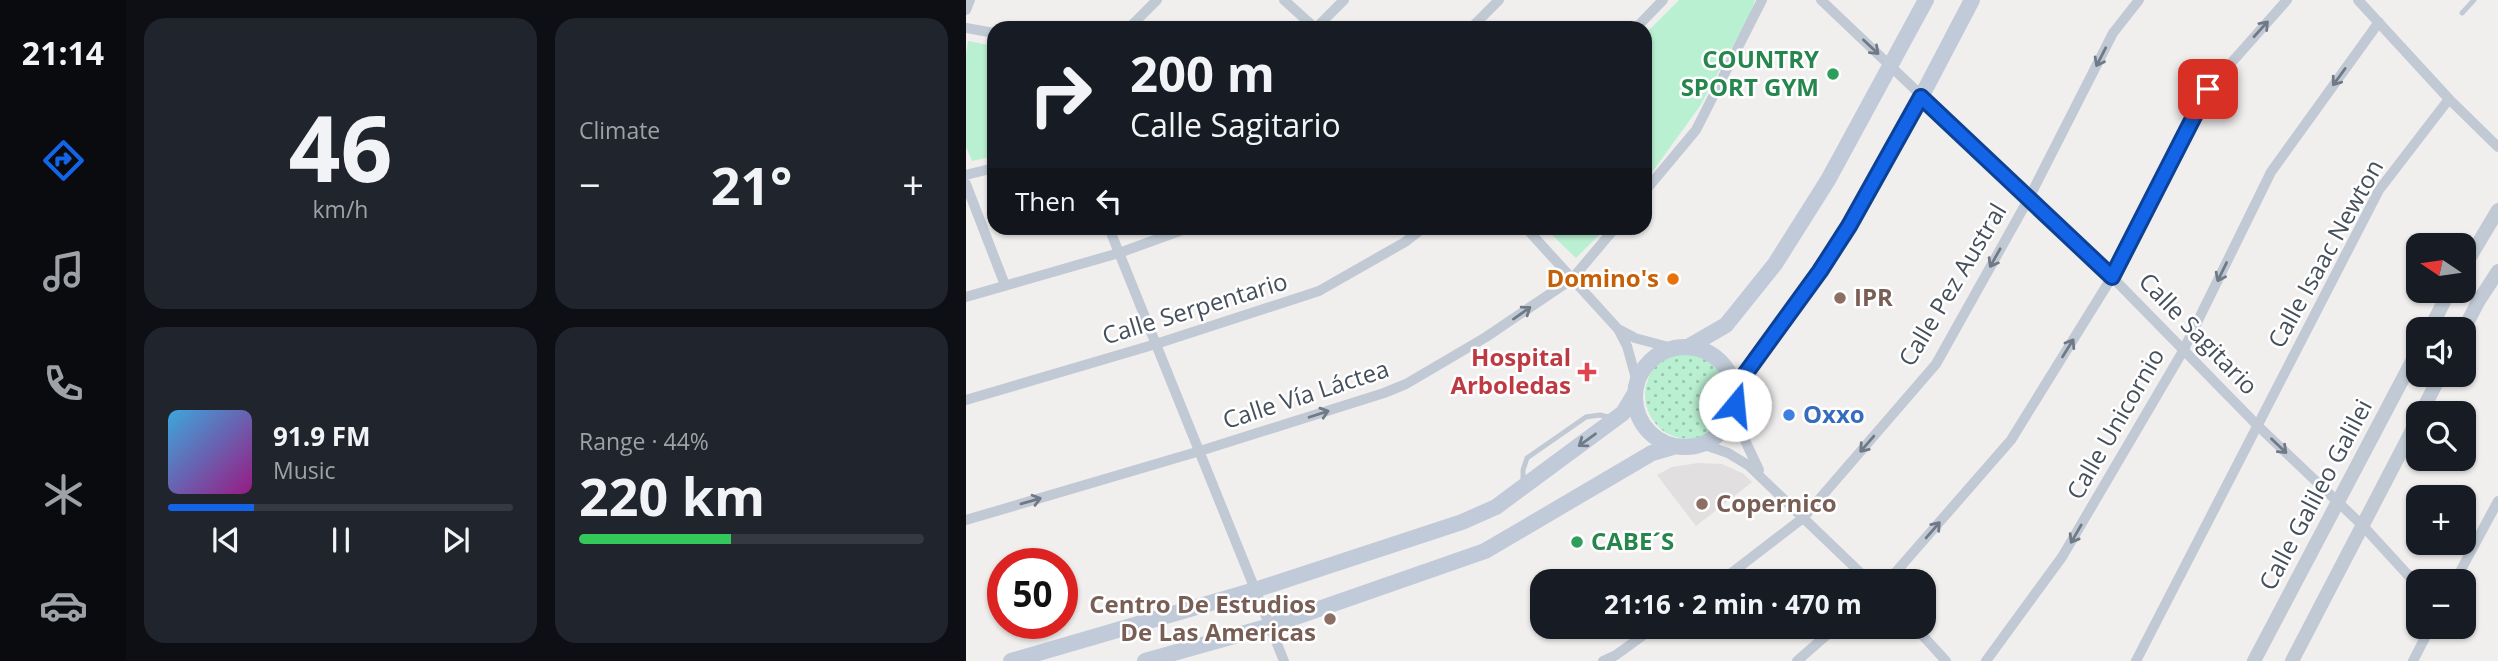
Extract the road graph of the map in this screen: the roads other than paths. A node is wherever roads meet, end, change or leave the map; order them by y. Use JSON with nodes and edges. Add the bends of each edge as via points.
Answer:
{"nodes":[{"id":1,"x":970,"y":0,"type":"edge"},
{"id":2,"x":1157,"y":0,"type":"edge"},
{"id":3,"x":1284,"y":0,"type":"edge"},
{"id":4,"x":1292,"y":0,"type":"edge"},
{"id":5,"x":1344,"y":0,"type":"edge"},
{"id":6,"x":1499,"y":0,"type":"edge"},
{"id":7,"x":1663,"y":0,"type":"edge"},
{"id":8,"x":1762,"y":0,"type":"edge"},
{"id":9,"x":1821,"y":0,"type":"edge"},
{"id":10,"x":1926,"y":0,"type":"edge"},
{"id":11,"x":1972,"y":0,"type":"edge"},
{"id":12,"x":2139,"y":0,"type":"edge"},
{"id":13,"x":2287,"y":0,"type":"edge"},
{"id":14,"x":2358,"y":0,"type":"edge"},
{"id":15,"x":2474,"y":0,"type":"edge"},
{"id":16,"x":966,"y":10,"type":"edge"},
{"id":17,"x":2462,"y":13,"type":"dead end"},
{"id":18,"x":1136,"y":21,"type":"edge"},
{"id":19,"x":1308,"y":21,"type":"edge"},
{"id":20,"x":1310,"y":21,"type":"edge"},
{"id":21,"x":1323,"y":21,"type":"edge"},
{"id":22,"x":1478,"y":21,"type":"edge"},
{"id":23,"x":1643,"y":21,"type":"edge"},
{"id":24,"x":2379,"y":22,"type":"junction"},
{"id":25,"x":966,"y":28,"type":"edge"},
{"id":26,"x":987,"y":32,"type":"edge"},
{"id":27,"x":1891,"y":66,"type":"junction"},
{"id":28,"x":1921,"y":97,"type":"junction"},
{"id":29,"x":2449,"y":99,"type":"junction"},
{"id":30,"x":2498,"y":147,"type":"edge"},
{"id":31,"x":987,"y":170,"type":"edge"},
{"id":32,"x":966,"y":175,"type":"edge"},
{"id":33,"x":1652,"y":183,"type":"edge"},
{"id":34,"x":966,"y":184,"type":"edge"},
{"id":35,"x":2029,"y":198,"type":"junction"},
{"id":36,"x":2498,"y":210,"type":"edge"},
{"id":37,"x":1111,"y":235,"type":"edge"},
{"id":38,"x":1169,"y":235,"type":"edge"},
{"id":39,"x":1414,"y":235,"type":"edge"},
{"id":40,"x":1532,"y":235,"type":"edge"},
{"id":41,"x":1609,"y":235,"type":"edge"},
{"id":42,"x":2476,"y":247,"type":"edge"},
{"id":43,"x":1119,"y":253,"type":"junction"},
{"id":44,"x":2498,"y":271,"type":"edge"},
{"id":45,"x":2112,"y":277,"type":"junction"},
{"id":46,"x":1572,"y":279,"type":"junction"},
{"id":47,"x":1005,"y":285,"type":"junction"},
{"id":48,"x":966,"y":297,"type":"edge"},
{"id":49,"x":2470,"y":317,"type":"edge"},
{"id":50,"x":1618,"y":329,"type":"junction"},
{"id":51,"x":1156,"y":344,"type":"junction"},
{"id":52,"x":1680,"y":347,"type":"junction"},
{"id":53,"x":2183,"y":351,"type":"junction"},
{"id":54,"x":2406,"y":373,"type":"edge"},
{"id":55,"x":1636,"y":388,"type":"junction"},
{"id":56,"x":1735,"y":388,"type":"junction"},
{"id":57,"x":966,"y":400,"type":"edge"},
{"id":58,"x":1735,"y":405,"type":"junction"},
{"id":59,"x":2257,"y":425,"type":"junction"},
{"id":60,"x":2406,"y":443,"type":"edge"},
{"id":61,"x":1705,"y":445,"type":"junction"},
{"id":62,"x":1673,"y":447,"type":"junction"},
{"id":63,"x":1200,"y":451,"type":"junction"},
{"id":64,"x":1766,"y":481,"type":"junction"},
{"id":65,"x":2498,"y":501,"type":"edge"},
{"id":66,"x":2338,"y":503,"type":"junction"},
{"id":67,"x":1803,"y":518,"type":"junction"},
{"id":68,"x":966,"y":520,"type":"edge"},
{"id":69,"x":2364,"y":527,"type":"junction"},
{"id":70,"x":1737,"y":569,"type":"edge"},
{"id":71,"x":1856,"y":569,"type":"edge"},
{"id":72,"x":1898,"y":569,"type":"edge"},
{"id":73,"x":2461,"y":569,"type":"edge"},
{"id":74,"x":2406,"y":573,"type":"edge"},
{"id":75,"x":1255,"y":590,"type":"junction"},
{"id":76,"x":1270,"y":626,"type":"junction"},
{"id":77,"x":1638,"y":639,"type":"edge"},
{"id":78,"x":1822,"y":639,"type":"edge"},
{"id":79,"x":1925,"y":639,"type":"edge"},
{"id":80,"x":2424,"y":639,"type":"edge"},
{"id":81,"x":1011,"y":661,"type":"edge"},
{"id":82,"x":1145,"y":661,"type":"edge"},
{"id":83,"x":1284,"y":661,"type":"edge"},
{"id":84,"x":1602,"y":661,"type":"edge"},
{"id":85,"x":1797,"y":661,"type":"edge"},
{"id":86,"x":1946,"y":661,"type":"edge"},
{"id":87,"x":1986,"y":661,"type":"edge"},
{"id":88,"x":2136,"y":661,"type":"edge"},
{"id":89,"x":2254,"y":661,"type":"edge"},
{"id":90,"x":2292,"y":661,"type":"edge"},
{"id":91,"x":2413,"y":661,"type":"edge"}],
"edges":[{"from":1,"to":16,"type":"street"},
{"from":2,"to":18,"type":"street"},
{"from":3,"to":19,"type":"street"},
{"from":4,"to":20,"type":"street"},
{"from":5,"to":21,"type":"street"},
{"from":6,"to":22,"type":"street"},
{"from":7,"to":23,"type":"street"},
{"from":8,"to":33,"type":"street","via":[[1696,130]]},
{"from":9,"to":27,"type":"street","name":"Calle Sagitario","one_way":true},
{"from":10,"to":27,"type":"main road"},
{"from":11,"to":28,"type":"main road"},
{"from":12,"to":35,"type":"street","name":"Calle Pez Austral","one_way":true,"via":[[2113,33]]},
{"from":45,"to":13,"type":"street","one_way":true,"via":[[2208,89]]},
{"from":14,"to":24,"type":"street"},
{"from":15,"to":17,"type":"lane"},
{"from":24,"to":29,"type":"street"},
{"from":24,"to":53,"type":"street","name":"Calle Unicornio","one_way":true,"via":[[2271,172]]},
{"from":25,"to":26,"type":"street"},
{"from":27,"to":28,"type":"street","name":"Calle Sagitario"},
{"from":27,"to":52,"type":"main road","via":[[1828,180],[1774,264],[1726,325]]},
{"from":28,"to":35,"type":"street","name":"Calle Sagitario"},
{"from":28,"to":56,"type":"main road","via":[[1849,226]]},
{"from":29,"to":30,"type":"street"},
{"from":29,"to":59,"type":"street","name":"Calle Isaac Newton","via":[[2379,190]]},
{"from":31,"to":32,"type":"street"},
{"from":34,"to":47,"type":"street"},
{"from":35,"to":45,"type":"street","name":"Calle Sagitario"},
{"from":35,"to":67,"type":"street","name":"Calle Pez Austral","one_way":true,"via":[[1936,364]]},
{"from":36,"to":42,"type":"street"},
{"from":37,"to":43,"type":"street"},
{"from":38,"to":43,"type":"street"},
{"from":39,"to":51,"type":"street","name":"Calle Serpentario","via":[[1319,291]]},
{"from":40,"to":46,"type":"street"},
{"from":41,"to":46,"type":"street","name":"Calle Vía Láctea"},
{"from":43,"to":47,"type":"street"},
{"from":43,"to":51,"type":"street"},
{"from":44,"to":49,"type":"street"},
{"from":45,"to":53,"type":"street","name":"Calle Sagitario"},
{"from":72,"to":45,"type":"street","one_way":true,"via":[[2011,440]]},
{"from":46,"to":50,"type":"street"},
{"from":63,"to":46,"type":"street","name":"Calle Vía Láctea","one_way":true,"via":[[1406,384],[1486,338]]},
{"from":47,"to":48,"type":"street"},
{"from":50,"to":52,"type":"street","via":[[1644,341]]},
{"from":50,"to":55,"type":"street","via":[[1627,346]]},
{"from":51,"to":57,"type":"street","name":"Calle Serpentario"},
{"from":51,"to":63,"type":"street"},
{"from":52,"to":55,"type":"main road","via":[[1647,364]]},
{"from":52,"to":56,"type":"main road","via":[[1705,350],[1719,359]]},
{"from":53,"to":59,"type":"street","name":"Calle Sagitario"},
{"from":53,"to":87,"type":"street","name":"Calle Unicornio","one_way":true,"via":[[2062,557]]},
{"from":54,"to":66,"type":"street","name":"Calle Galileo Galilei"},
{"from":55,"to":62,"type":"main road","via":[[1636,411],[1644,427],[1656,440]]},
{"from":55,"to":75,"type":"main road","one_way":true,"via":[[1623,413],[1496,507],[1454,526]]},
{"from":56,"to":58,"type":"main road"},
{"from":58,"to":61,"type":"main road","via":[[1730,422]]},
{"from":58,"to":64,"type":"street","via":[[1746,445]]},
{"from":59,"to":66,"type":"street","name":"Calle Sagitario","one_way":true},
{"from":59,"to":88,"type":"street","name":"Calle Isaac Newton"},
{"from":60,"to":69,"type":"street"},
{"from":61,"to":62,"type":"main road"},
{"from":61,"to":64,"type":"street","via":[[1738,459]]},
{"from":62,"to":76,"type":"main road","via":[[1653,453],[1485,551]]},
{"from":68,"to":63,"type":"street","name":"Calle Vía Láctea","one_way":true},
{"from":63,"to":75,"type":"street"},
{"from":64,"to":67,"type":"street"},
{"from":65,"to":73,"type":"street"},
{"from":66,"to":69,"type":"street","name":"Calle Sagitario"},
{"from":66,"to":89,"type":"street","name":"Calle Galileo Galilei"},
{"from":67,"to":70,"type":"street","name":"Calle Pez Austral"},
{"from":67,"to":71,"type":"street"},
{"from":69,"to":74,"type":"street","name":"Calle Sagitario"},
{"from":69,"to":90,"type":"street"},
{"from":75,"to":76,"type":"street"},
{"from":75,"to":81,"type":"main road"},
{"from":76,"to":82,"type":"main road"},
{"from":76,"to":83,"type":"street"},
{"from":77,"to":84,"type":"street"},
{"from":78,"to":85,"type":"street"},
{"from":79,"to":86,"type":"street"},
{"from":80,"to":91,"type":"street"}]}
